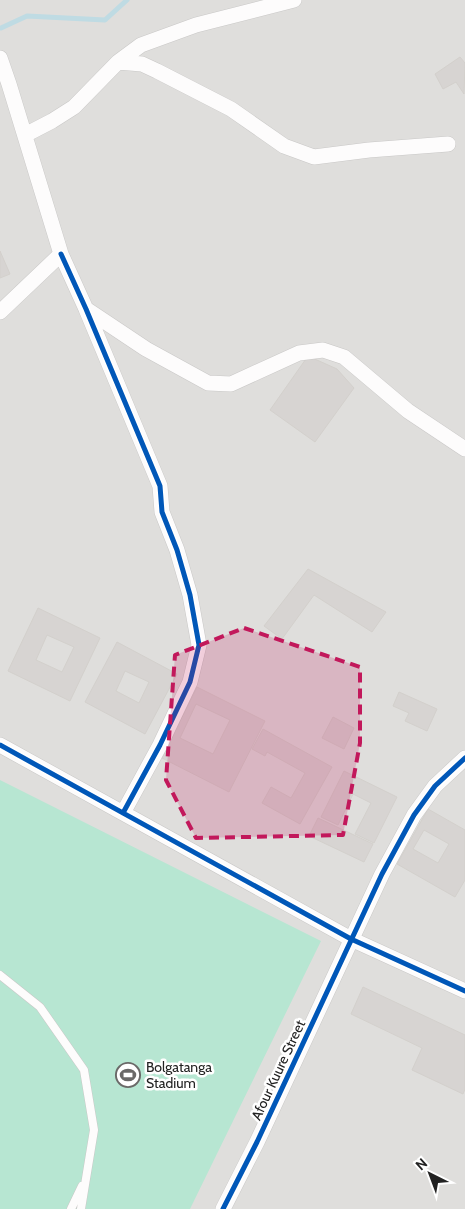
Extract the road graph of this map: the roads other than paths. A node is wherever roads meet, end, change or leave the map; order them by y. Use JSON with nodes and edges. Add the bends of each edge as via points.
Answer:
{"nodes":[{"id":1,"x":294,"y":0,"type":"edge"},
{"id":2,"x":0,"y":58,"type":"edge"},
{"id":3,"x":118,"y":62,"type":"junction"},
{"id":4,"x":5,"y":90,"type":"edge"},
{"id":5,"x":25,"y":135,"type":"junction"},
{"id":6,"x":448,"y":144,"type":"dead end"},
{"id":7,"x":61,"y":254,"type":"junction"},
{"id":8,"x":86,"y":308,"type":"junction"},
{"id":9,"x":0,"y":312,"type":"edge"},
{"id":10,"x":465,"y":449,"type":"edge"},
{"id":11,"x":0,"y":745,"type":"edge"},
{"id":12,"x":465,"y":758,"type":"edge"},
{"id":13,"x":123,"y":813,"type":"junction"},
{"id":14,"x":351,"y":939,"type":"junction"},
{"id":15,"x":0,"y":974,"type":"edge"},
{"id":16,"x":465,"y":991,"type":"edge"},
{"id":17,"x":86,"y":1178,"type":"junction"},
{"id":18,"x":71,"y":1209,"type":"edge"},
{"id":19,"x":81,"y":1209,"type":"edge"},
{"id":20,"x":223,"y":1209,"type":"edge"}],
"edges":[{"from":1,"to":3,"type":"street","via":[[196,25],[141,45]]},
{"from":2,"to":4,"type":"street"},
{"from":3,"to":5,"type":"street","via":[[74,107]]},
{"from":3,"to":6,"type":"street","via":[[142,64],[231,109],[284,146],[314,157]]},
{"from":4,"to":5,"type":"street"},
{"from":5,"to":7,"type":"street"},
{"from":7,"to":8,"type":"street"},
{"from":7,"to":9,"type":"street"},
{"from":8,"to":10,"type":"street","via":[[146,349],[208,383],[231,384],[299,353],[323,350],[344,357],[408,412]]},
{"from":8,"to":13,"type":"street","via":[[160,486],[162,512],[190,595],[198,646],[190,682]]},
{"from":11,"to":13,"type":"street"},
{"from":12,"to":14,"type":"street","name":"Afour Kuure Street","via":[[435,786],[414,815]]},
{"from":13,"to":14,"type":"street"},
{"from":14,"to":16,"type":"street"},
{"from":14,"to":20,"type":"street","name":"Afour Kuure Street"},
{"from":15,"to":17,"type":"lane","via":[[40,1007],[84,1070],[94,1130]]},
{"from":17,"to":18,"type":"lane"},
{"from":17,"to":19,"type":"lane"}]}
